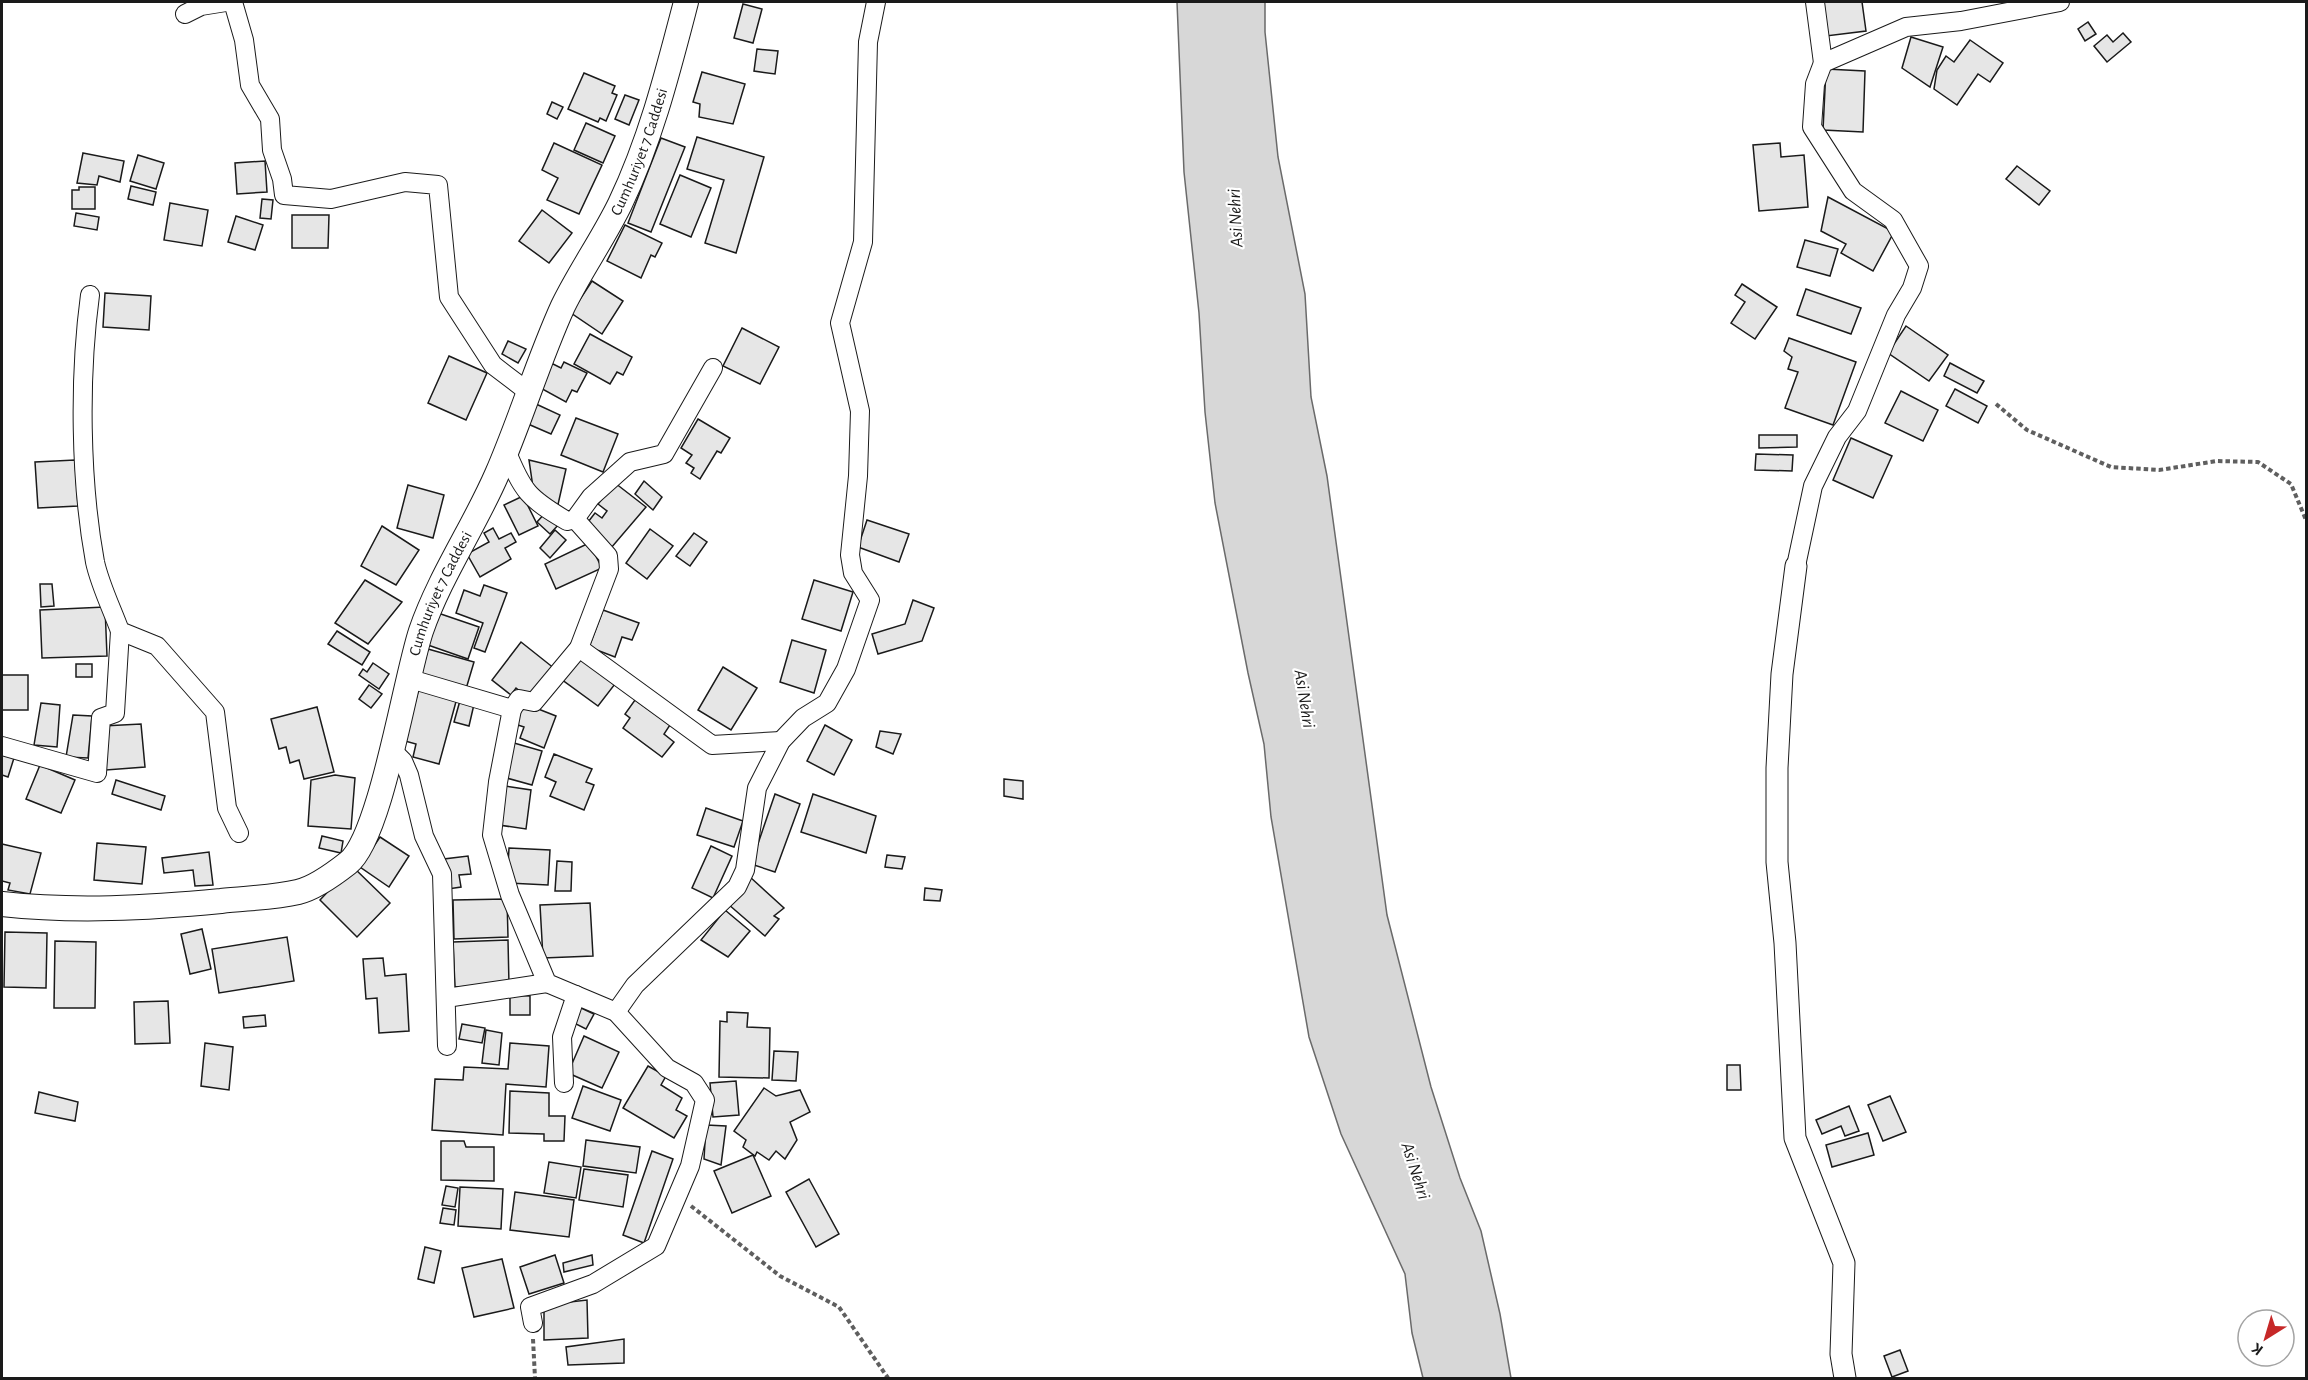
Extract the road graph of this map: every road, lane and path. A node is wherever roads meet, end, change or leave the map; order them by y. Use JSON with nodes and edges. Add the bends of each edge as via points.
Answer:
{"nodes":[{"id":1,"x":226,"y":2,"type":"edge"},
{"id":2,"x":232,"y":2,"type":"edge"},
{"id":3,"x":686,"y":2,"type":"edge"},
{"id":4,"x":876,"y":2,"type":"edge"},
{"id":5,"x":1815,"y":2,"type":"edge"},
{"id":6,"x":2060,"y":2,"type":"edge"},
{"id":7,"x":185,"y":14,"type":"dead end"},
{"id":8,"x":1823,"y":63,"type":"junction"},
{"id":9,"x":90,"y":295,"type":"dead end"},
{"id":10,"x":713,"y":368,"type":"dead end"},
{"id":11,"x":527,"y":391,"type":"junction"},
{"id":12,"x":1995,"y":404,"type":"dead end"},
{"id":13,"x":506,"y":450,"type":"junction"},
{"id":14,"x":575,"y":519,"type":"junction"},
{"id":15,"x":2307,"y":520,"type":"edge"},
{"id":16,"x":1796,"y":566,"type":"joint"},
{"id":17,"x":120,"y":631,"type":"junction"},
{"id":18,"x":579,"y":648,"type":"junction"},
{"id":19,"x":407,"y":678,"type":"junction"},
{"id":20,"x":512,"y":709,"type":"junction"},
{"id":21,"x":781,"y":741,"type":"junction"},
{"id":22,"x":2,"y":746,"type":"edge"},
{"id":23,"x":392,"y":750,"type":"junction"},
{"id":24,"x":239,"y":833,"type":"dead end"},
{"id":25,"x":2,"y":904,"type":"edge"},
{"id":26,"x":547,"y":983,"type":"junction"},
{"id":27,"x":576,"y":995,"type":"junction"},
{"id":28,"x":446,"y":998,"type":"junction"},
{"id":29,"x":616,"y":1012,"type":"junction"},
{"id":30,"x":447,"y":1046,"type":"dead end"},
{"id":31,"x":564,"y":1083,"type":"dead end"},
{"id":32,"x":678,"y":1196,"type":"junction"},
{"id":33,"x":533,"y":1323,"type":"joint"},
{"id":34,"x":535,"y":1378,"type":"edge"},
{"id":35,"x":888,"y":1378,"type":"edge"},
{"id":36,"x":1845,"y":1378,"type":"edge"}],
"edges":[{"from":1,"to":7,"type":"street","via":[[201,6]]},
{"from":2,"to":11,"type":"street","via":[[244,40],[250,85],[270,119],[272,150],[284,195],[331,199],[405,182],[438,185],[449,297],[493,365]]},
{"from":3,"to":11,"type":"main road","name":"Cumhuriyet 7 Caddesi","via":[[660,100],[635,169],[619,206],[565,301]]},
{"from":4,"to":21,"type":"street","via":[[867,42],[863,242],[840,323],[860,411],[850,555],[853,573],[870,600],[846,669],[827,703],[803,718]]},
{"from":5,"to":8,"type":"street"},
{"from":6,"to":8,"type":"street","via":[[1906,27]]},
{"from":8,"to":16,"type":"street","via":[[1815,84],[1812,127],[1853,191],[1893,220],[1919,266],[1857,411],[1837,437],[1813,486]]},
{"from":9,"to":17,"type":"street","via":[[83,380],[89,517],[96,564]]},
{"from":10,"to":14,"type":"street","via":[[664,454],[630,462],[591,497]]},
{"from":11,"to":13,"type":"main road","name":"Cumhuriyet 7 Caddesi"},
{"from":12,"to":15,"type":"path","via":[[2027,430],[2111,467],[2159,470],[2217,461],[2258,462],[2291,484]]},
{"from":13,"to":14,"type":"street","via":[[519,483],[531,499],[567,521]]},
{"from":13,"to":19,"type":"main road","name":"Cumhuriyet 7 Caddesi","via":[[429,609]]},
{"from":14,"to":18,"type":"street","via":[[608,555],[609,569]]},
{"from":16,"to":36,"type":"street","via":[[1782,674],[1776,862],[1785,943],[1795,1138],[1844,1263],[1841,1354]]},
{"from":17,"to":22,"type":"street","via":[[115,713],[100,718],[97,773]]},
{"from":17,"to":24,"type":"street","via":[[157,646],[215,712],[227,808]]},
{"from":18,"to":20,"type":"street","via":[[534,702],[519,699]]},
{"from":18,"to":21,"type":"street","via":[[712,745]]},
{"from":19,"to":20,"type":"street"},
{"from":19,"to":23,"type":"main road","name":"Cumhuriyet 7 Caddesi"},
{"from":20,"to":26,"type":"street","via":[[492,835],[510,895]]},
{"from":21,"to":29,"type":"street","via":[[757,788],[745,870],[737,887],[635,985]]},
{"from":23,"to":25,"type":"main road","name":"Cumhuriyet 7 Caddesi","via":[[359,851],[329,876],[300,892],[101,910]]},
{"from":23,"to":28,"type":"street","via":[[409,775],[423,836],[442,874]]},
{"from":26,"to":27,"type":"street"},
{"from":26,"to":28,"type":"street"},
{"from":27,"to":29,"type":"street"},
{"from":27,"to":31,"type":"street","via":[[562,1037]]},
{"from":28,"to":30,"type":"street"},
{"from":29,"to":32,"type":"street","via":[[667,1068],[693,1083],[705,1100],[700,1133]]},
{"from":32,"to":33,"type":"street","via":[[656,1246],[593,1284],[530,1307]]},
{"from":32,"to":35,"type":"path","via":[[780,1276],[838,1307]]},
{"from":33,"to":34,"type":"path"}]}
